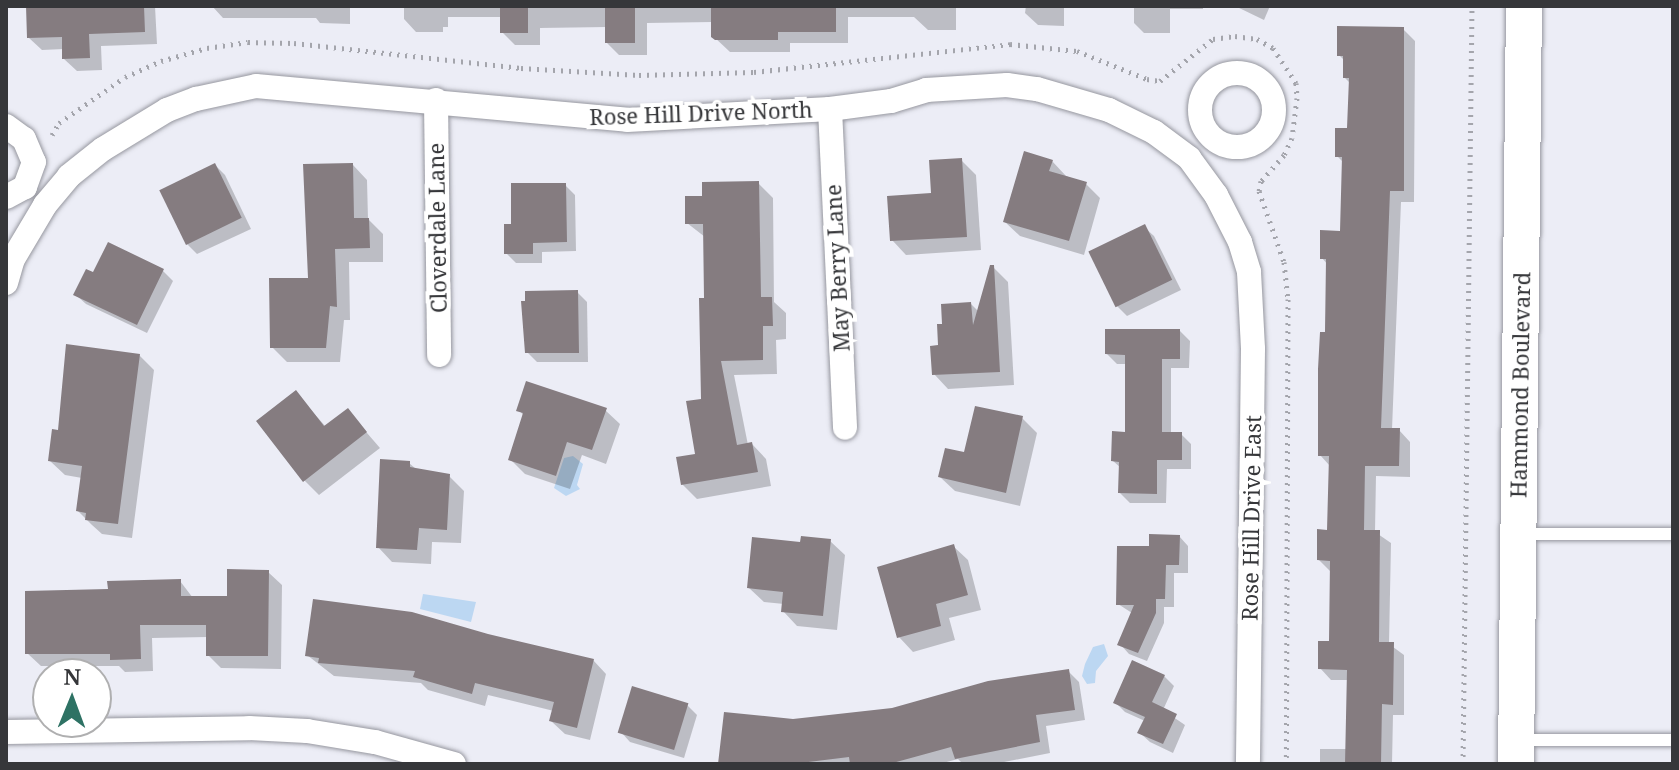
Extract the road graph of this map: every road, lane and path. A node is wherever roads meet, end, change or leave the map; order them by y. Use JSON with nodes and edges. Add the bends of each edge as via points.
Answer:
{"nodes":[{"id":1,"x":1472,"y":6,"type":"edge"},
{"id":2,"x":1524,"y":6,"type":"edge"},
{"id":3,"x":436,"y":100,"type":"junction"},
{"id":4,"x":830,"y":109,"type":"junction"},
{"id":5,"x":6,"y":126,"type":"edge"},
{"id":6,"x":1211,"y":136,"type":"dead end"},
{"id":7,"x":31,"y":149,"type":"junction"},
{"id":8,"x":1189,"y":158,"type":"junction"},
{"id":9,"x":16,"y":192,"type":"edge"},
{"id":10,"x":45,"y":205,"type":"junction"},
{"id":11,"x":1249,"y":272,"type":"joint"},
{"id":12,"x":6,"y":283,"type":"edge"},
{"id":13,"x":439,"y":355,"type":"dead end"},
{"id":14,"x":845,"y":428,"type":"dead end"},
{"id":15,"x":1518,"y":534,"type":"junction"},
{"id":16,"x":1673,"y":534,"type":"edge"},
{"id":17,"x":6,"y":732,"type":"edge"},
{"id":18,"x":1673,"y":740,"type":"edge"},
{"id":19,"x":1516,"y":752,"type":"edge"},
{"id":20,"x":454,"y":764,"type":"edge"},
{"id":21,"x":1248,"y":764,"type":"edge"},
{"id":22,"x":1286,"y":764,"type":"edge"},
{"id":23,"x":1463,"y":764,"type":"edge"}],
"edges":[{"from":1,"to":23,"type":"path"},
{"from":2,"to":15,"type":"street","name":"Hammond Boulevard"},
{"from":3,"to":4,"type":"street","name":"Rose Hill Drive North","via":[[627,120]]},
{"from":3,"to":10,"type":"street","name":"Rose Hill Drive North","via":[[256,86],[196,99],[167,110],[103,149],[69,176]]},
{"from":3,"to":13,"type":"street","name":"Cloverdale Lane"},
{"from":4,"to":8,"type":"street","name":"Rose Hill Drive North","via":[[926,90],[1007,85],[1037,89],[1109,110],[1154,132]]},
{"from":4,"to":14,"type":"street","name":"May Berry Lane"},
{"from":5,"to":7,"type":"street"},
{"from":6,"to":8,"type":"street"},
{"from":7,"to":9,"type":"street","via":[[32,176]]},
{"from":7,"to":22,"type":"path","via":[[125,77],[161,61],[248,42],[639,75],[754,72],[1010,44],[1077,51],[1160,81],[1213,39],[1257,39],[1273,48],[1296,83],[1297,98],[1292,138],[1259,191],[1284,262],[1288,299]]},
{"from":8,"to":11,"type":"street","name":"Rose Hill Drive North","via":[[1216,195]]},
{"from":9,"to":10,"type":"street"},
{"from":10,"to":12,"type":"street","name":"Rose Hill Drive North","via":[[13,259]]},
{"from":11,"to":21,"type":"street","name":"Rose Hill Drive East","via":[[1253,349]]},
{"from":15,"to":16,"type":"lane"},
{"from":15,"to":19,"type":"street","name":"Hammond Boulevard"},
{"from":17,"to":20,"type":"street","via":[[307,731],[375,742]]},
{"from":18,"to":19,"type":"lane"}]}
